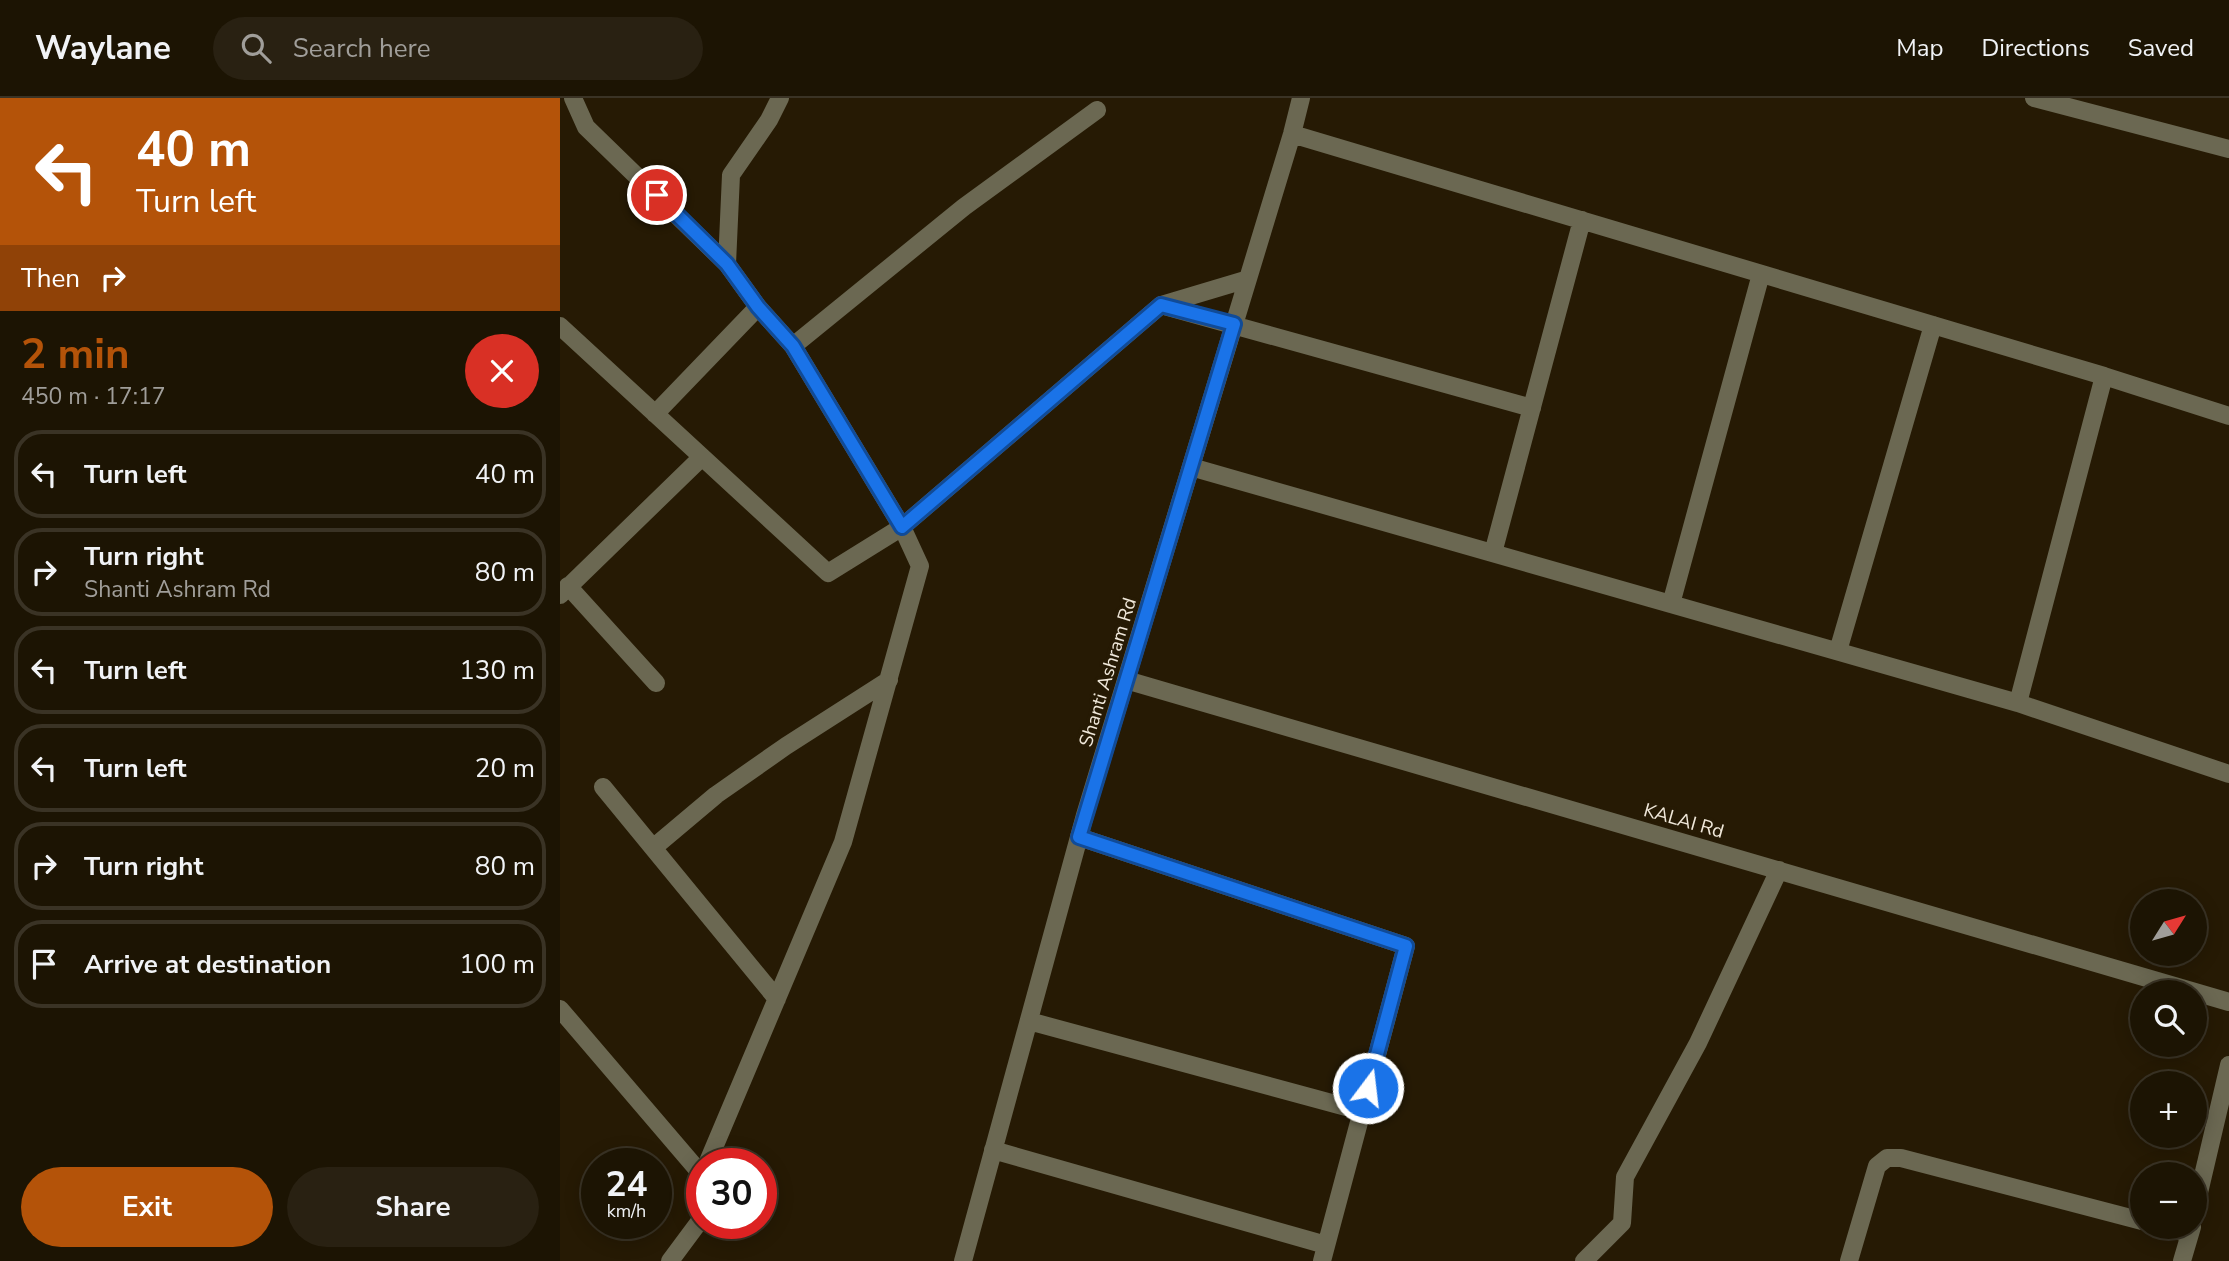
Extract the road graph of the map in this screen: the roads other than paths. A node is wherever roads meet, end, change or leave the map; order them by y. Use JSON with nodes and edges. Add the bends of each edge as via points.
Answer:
{"nodes":[{"id":1,"x":573,"y":98,"type":"edge"},
{"id":2,"x":780,"y":98,"type":"edge"},
{"id":3,"x":1301,"y":98,"type":"edge"},
{"id":4,"x":2034,"y":98,"type":"edge"},
{"id":5,"x":1097,"y":110,"type":"dead end"},
{"id":6,"x":1292,"y":134,"type":"junction"},
{"id":7,"x":2229,"y":149,"type":"edge"},
{"id":8,"x":1582,"y":220,"type":"junction"},
{"id":9,"x":727,"y":264,"type":"junction"},
{"id":10,"x":1761,"y":274,"type":"junction"},
{"id":11,"x":1248,"y":279,"type":"junction"},
{"id":12,"x":1161,"y":305,"type":"junction"},
{"id":13,"x":758,"y":307,"type":"junction"},
{"id":14,"x":1234,"y":324,"type":"junction"},
{"id":15,"x":1933,"y":325,"type":"junction"},
{"id":16,"x":560,"y":326,"type":"edge"},
{"id":17,"x":793,"y":346,"type":"junction"},
{"id":18,"x":2104,"y":376,"type":"junction"},
{"id":19,"x":1532,"y":408,"type":"junction"},
{"id":20,"x":655,"y":414,"type":"junction"},
{"id":21,"x":2229,"y":416,"type":"edge"},
{"id":22,"x":702,"y":457,"type":"junction"},
{"id":23,"x":1191,"y":467,"type":"junction"},
{"id":24,"x":902,"y":527,"type":"junction"},
{"id":25,"x":1493,"y":553,"type":"junction"},
{"id":26,"x":564,"y":591,"type":"edge"},
{"id":27,"x":1671,"y":604,"type":"junction"},
{"id":28,"x":1838,"y":652,"type":"junction"},
{"id":29,"x":889,"y":680,"type":"junction"},
{"id":30,"x":1126,"y":680,"type":"junction"},
{"id":31,"x":656,"y":683,"type":"dead end"},
{"id":32,"x":2018,"y":703,"type":"junction"},
{"id":33,"x":2229,"y":774,"type":"edge"},
{"id":34,"x":603,"y":786,"type":"dead end"},
{"id":35,"x":1079,"y":837,"type":"junction"},
{"id":36,"x":653,"y":848,"type":"junction"},
{"id":37,"x":1779,"y":870,"type":"junction"},
{"id":38,"x":777,"y":999,"type":"junction"},
{"id":39,"x":2229,"y":1002,"type":"edge"},
{"id":40,"x":560,"y":1009,"type":"edge"},
{"id":41,"x":1028,"y":1021,"type":"junction"},
{"id":42,"x":2229,"y":1065,"type":"edge"},
{"id":43,"x":1362,"y":1111,"type":"junction"},
{"id":44,"x":714,"y":1148,"type":"edge"},
{"id":45,"x":993,"y":1150,"type":"junction"},
{"id":46,"x":686,"y":1156,"type":"edge"},
{"id":47,"x":2206,"y":1162,"type":"edge"},
{"id":48,"x":2130,"y":1218,"type":"edge"},
{"id":49,"x":687,"y":1239,"type":"edge"},
{"id":50,"x":2188,"y":1239,"type":"edge"},
{"id":51,"x":1324,"y":1253,"type":"edge"},
{"id":52,"x":670,"y":1261,"type":"edge"},
{"id":53,"x":962,"y":1261,"type":"edge"},
{"id":54,"x":1584,"y":1261,"type":"edge"},
{"id":55,"x":1849,"y":1261,"type":"edge"},
{"id":56,"x":2182,"y":1261,"type":"edge"}],
"edges":[{"from":1,"to":9,"type":"street","via":[[586,127]]},
{"from":2,"to":9,"type":"street","via":[[732,175]]},
{"from":3,"to":6,"type":"street","name":"Shanti Ashram Rd"},
{"from":4,"to":7,"type":"street"},
{"from":5,"to":17,"type":"street","via":[[964,207]]},
{"from":6,"to":8,"type":"street"},
{"from":6,"to":11,"type":"street","name":"Shanti Ashram Rd"},
{"from":8,"to":10,"type":"street"},
{"from":8,"to":19,"type":"street"},
{"from":9,"to":13,"type":"street"},
{"from":10,"to":15,"type":"street"},
{"from":10,"to":27,"type":"street"},
{"from":11,"to":12,"type":"street"},
{"from":11,"to":14,"type":"street","name":"Shanti Ashram Rd"},
{"from":12,"to":14,"type":"street"},
{"from":12,"to":24,"type":"street"},
{"from":13,"to":17,"type":"street"},
{"from":13,"to":20,"type":"street"},
{"from":14,"to":19,"type":"street"},
{"from":14,"to":23,"type":"street","name":"Shanti Ashram Rd"},
{"from":15,"to":18,"type":"street"},
{"from":15,"to":28,"type":"street"},
{"from":16,"to":20,"type":"street"},
{"from":17,"to":24,"type":"street"},
{"from":18,"to":21,"type":"street"},
{"from":18,"to":32,"type":"street"},
{"from":19,"to":25,"type":"street"},
{"from":20,"to":22,"type":"street"},
{"from":22,"to":24,"type":"street","via":[[828,573]]},
{"from":22,"to":26,"type":"street"},
{"from":23,"to":25,"type":"street"},
{"from":23,"to":30,"type":"street","name":"Shanti Ashram Rd"},
{"from":24,"to":29,"type":"street","via":[[920,566]]},
{"from":25,"to":27,"type":"street"},
{"from":26,"to":31,"type":"street"},
{"from":27,"to":28,"type":"street"},
{"from":28,"to":32,"type":"street"},
{"from":29,"to":36,"type":"street","via":[[716,795]]},
{"from":29,"to":38,"type":"street","via":[[843,842]]},
{"from":30,"to":35,"type":"street","name":"Shanti Ashram Rd"},
{"from":30,"to":37,"type":"street","name":"KALAI Rd"},
{"from":32,"to":33,"type":"street"},
{"from":34,"to":36,"type":"street"},
{"from":35,"to":41,"type":"street","name":"Shanti Ashram Rd"},
{"from":35,"to":43,"type":"street","via":[[1406,946]]},
{"from":36,"to":38,"type":"street"},
{"from":37,"to":39,"type":"street","name":"KALAI Rd"},
{"from":37,"to":54,"type":"street","via":[[1698,1043],[1625,1177],[1622,1223]]},
{"from":38,"to":44,"type":"street"},
{"from":40,"to":46,"type":"street"},
{"from":41,"to":43,"type":"street"},
{"from":41,"to":45,"type":"street","name":"Shanti Ashram Rd"},
{"from":42,"to":47,"type":"street"},
{"from":43,"to":51,"type":"street"},
{"from":45,"to":51,"type":"street"},
{"from":45,"to":53,"type":"street","name":"Shanti Ashram Rd"},
{"from":48,"to":55,"type":"street","via":[[1887,1158],[1877,1166]]},
{"from":49,"to":52,"type":"street"},
{"from":50,"to":56,"type":"street"}]}
